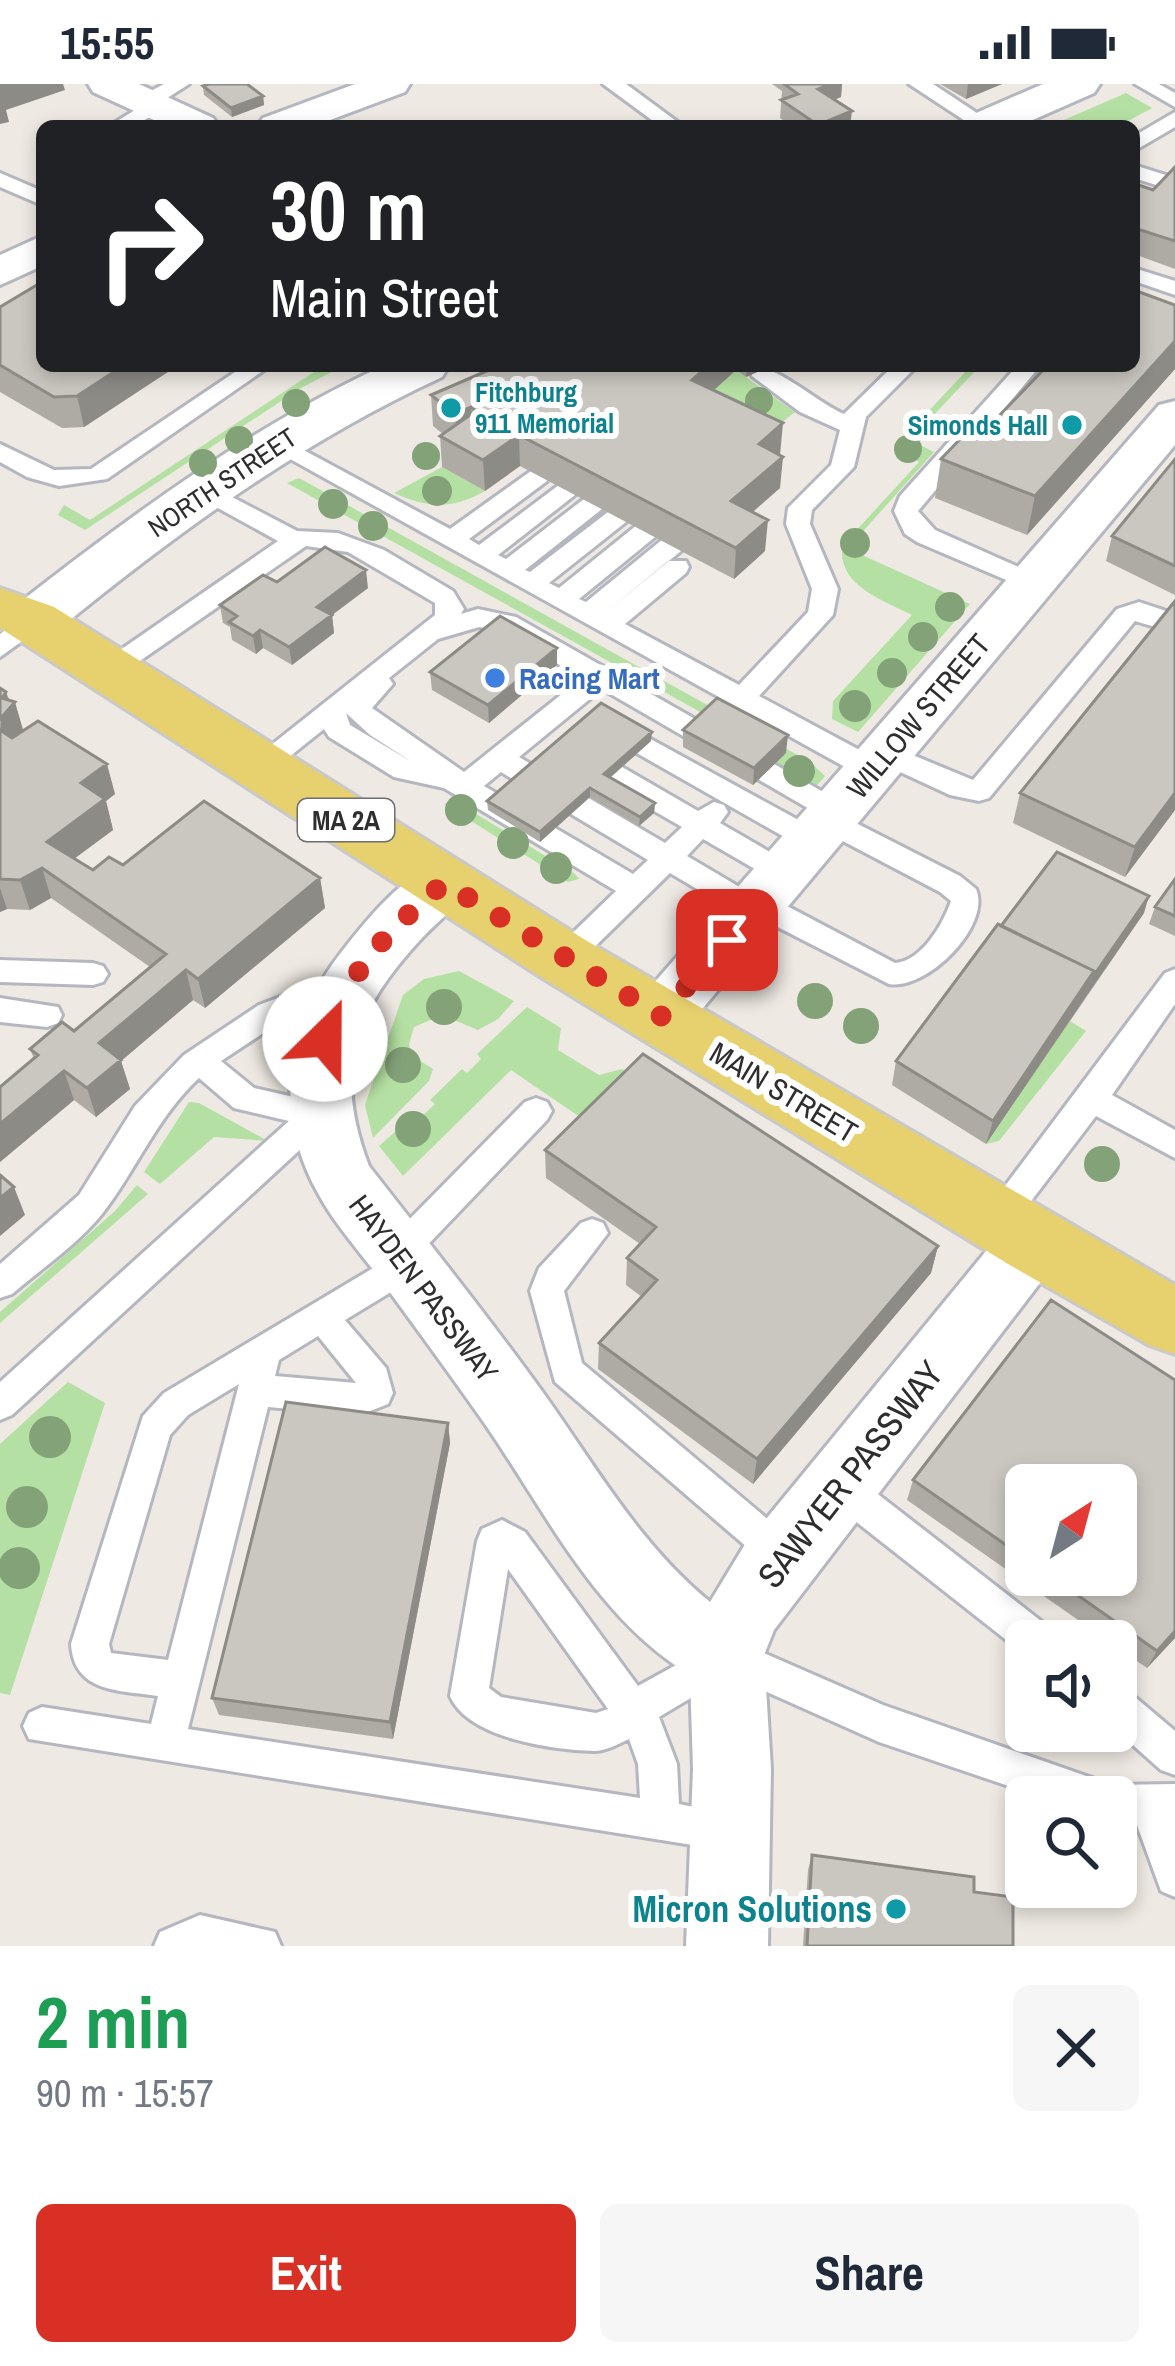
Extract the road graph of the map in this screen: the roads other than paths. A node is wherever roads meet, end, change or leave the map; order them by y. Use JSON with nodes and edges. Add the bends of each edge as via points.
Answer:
{"nodes":[{"id":1,"x":107,"y":84,"type":"edge"},
{"id":2,"x":391,"y":84,"type":"edge"},
{"id":3,"x":613,"y":84,"type":"edge"},
{"id":4,"x":920,"y":84,"type":"edge"},
{"id":5,"x":1144,"y":84,"type":"edge"},
{"id":6,"x":1075,"y":85,"type":"edge"},
{"id":7,"x":1175,"y":101,"type":"edge"},
{"id":8,"x":149,"y":105,"type":"edge"},
{"id":9,"x":1175,"y":118,"type":"edge"},
{"id":10,"x":185,"y":120,"type":"edge"},
{"id":11,"x":293,"y":120,"type":"edge"},
{"id":12,"x":664,"y":120,"type":"edge"},
{"id":13,"x":975,"y":120,"type":"edge"},
{"id":14,"x":994,"y":120,"type":"edge"},
{"id":15,"x":1140,"y":141,"type":"edge"},
{"id":16,"x":1140,"y":173,"type":"edge"},
{"id":17,"x":0,"y":179,"type":"edge"},
{"id":18,"x":1175,"y":184,"type":"edge"},
{"id":19,"x":36,"y":192,"type":"edge"},
{"id":20,"x":36,"y":252,"type":"edge"},
{"id":21,"x":0,"y":272,"type":"edge"},
{"id":22,"x":1140,"y":276,"type":"edge"},
{"id":23,"x":1175,"y":288,"type":"edge"},
{"id":24,"x":251,"y":372,"type":"edge"},
{"id":25,"x":411,"y":372,"type":"edge"},
{"id":26,"x":761,"y":372,"type":"edge"},
{"id":27,"x":900,"y":372,"type":"edge"},
{"id":28,"x":1024,"y":372,"type":"edge"},
{"id":29,"x":849,"y":425,"type":"junction"},
{"id":30,"x":1169,"y":431,"type":"edge"},
{"id":31,"x":277,"y":445,"type":"junction"},
{"id":32,"x":0,"y":452,"type":"edge"},
{"id":33,"x":539,"y":476,"type":"edge"},
{"id":34,"x":567,"y":490,"type":"edge"},
{"id":35,"x":207,"y":492,"type":"junction"},
{"id":36,"x":593,"y":504,"type":"edge"},
{"id":37,"x":617,"y":517,"type":"edge"},
{"id":38,"x":646,"y":532,"type":"edge"},
{"id":39,"x":453,"y":539,"type":"junction"},
{"id":40,"x":295,"y":540,"type":"junction"},
{"id":41,"x":681,"y":550,"type":"edge"},
{"id":42,"x":482,"y":555,"type":"junction"},
{"id":43,"x":0,"y":569,"type":"edge"},
{"id":44,"x":520,"y":576,"type":"junction"},
{"id":45,"x":1032,"y":583,"type":"junction"},
{"id":46,"x":562,"y":599,"type":"junction"},
{"id":47,"x":478,"y":618,"type":"junction"},
{"id":48,"x":599,"y":619,"type":"junction"},
{"id":49,"x":1175,"y":624,"type":"edge"},
{"id":50,"x":12,"y":625,"type":"edge"},
{"id":51,"x":170,"y":627,"type":"junction"},
{"id":52,"x":424,"y":637,"type":"junction"},
{"id":53,"x":109,"y":670,"type":"junction"},
{"id":54,"x":600,"y":677,"type":"junction"},
{"id":55,"x":743,"y":697,"type":"junction"},
{"id":56,"x":569,"y":703,"type":"junction"},
{"id":57,"x":332,"y":709,"type":"junction"},
{"id":58,"x":537,"y":730,"type":"junction"},
{"id":59,"x":502,"y":760,"type":"junction"},
{"id":60,"x":880,"y":762,"type":"junction"},
{"id":61,"x":259,"y":766,"type":"junction"},
{"id":62,"x":449,"y":778,"type":"junction"},
{"id":63,"x":732,"y":795,"type":"junction"},
{"id":64,"x":701,"y":825,"type":"junction"},
{"id":65,"x":668,"y":858,"type":"junction"},
{"id":66,"x":795,"y":860,"type":"junction"},
{"id":67,"x":444,"y":883,"type":"junction"},
{"id":68,"x":635,"y":889,"type":"junction"},
{"id":69,"x":564,"y":958,"type":"junction"},
{"id":70,"x":0,"y":971,"type":"edge"},
{"id":71,"x":93,"y":974,"type":"dead end"},
{"id":72,"x":1175,"y":981,"type":"edge"},
{"id":73,"x":349,"y":983,"type":"junction"},
{"id":74,"x":0,"y":1010,"type":"edge"},
{"id":75,"x":47,"y":1015,"type":"dead end"},
{"id":76,"x":661,"y":1016,"type":"junction"},
{"id":77,"x":201,"y":1062,"type":"junction"},
{"id":78,"x":1093,"y":1099,"type":"junction"},
{"id":79,"x":536,"y":1111,"type":"dead end"},
{"id":80,"x":317,"y":1114,"type":"junction"},
{"id":81,"x":1175,"y":1144,"type":"edge"},
{"id":82,"x":1015,"y":1231,"type":"junction"},
{"id":83,"x":592,"y":1233,"type":"dead end"},
{"id":84,"x":402,"y":1259,"type":"junction"},
{"id":85,"x":0,"y":1284,"type":"edge"},
{"id":86,"x":321,"y":1316,"type":"junction"},
{"id":87,"x":1175,"y":1322,"type":"edge"},
{"id":88,"x":265,"y":1349,"type":"junction"},
{"id":89,"x":539,"y":1387,"type":"junction"},
{"id":90,"x":254,"y":1390,"type":"junction"},
{"id":91,"x":0,"y":1404,"type":"edge"},
{"id":92,"x":838,"y":1486,"type":"junction"},
{"id":93,"x":783,"y":1556,"type":"junction"},
{"id":94,"x":1010,"y":1620,"type":"edge"},
{"id":95,"x":727,"y":1655,"type":"junction"},
{"id":96,"x":181,"y":1680,"type":"junction"},
{"id":97,"x":635,"y":1714,"type":"junction"},
{"id":98,"x":1137,"y":1723,"type":"edge"},
{"id":99,"x":42,"y":1726,"type":"dead end"},
{"id":100,"x":165,"y":1744,"type":"junction"},
{"id":101,"x":1175,"y":1756,"type":"edge"},
{"id":102,"x":1036,"y":1776,"type":"edge"},
{"id":103,"x":1147,"y":1804,"type":"edge"},
{"id":104,"x":659,"y":1819,"type":"junction"},
{"id":105,"x":732,"y":1831,"type":"junction"},
{"id":106,"x":1175,"y":1877,"type":"edge"},
{"id":107,"x":174,"y":1946,"type":"edge"},
{"id":108,"x":261,"y":1946,"type":"edge"},
{"id":109,"x":728,"y":1946,"type":"edge"}],
"edges":[{"from":1,"to":8,"type":"street"},
{"from":2,"to":11,"type":"street"},
{"from":3,"to":12,"type":"lane"},
{"from":4,"to":13,"type":"lane"},
{"from":5,"to":7,"type":"lane"},
{"from":6,"to":14,"type":"street"},
{"from":8,"to":10,"type":"street"},
{"from":9,"to":15,"type":"lane"},
{"from":16,"to":18,"type":"lane"},
{"from":17,"to":19,"type":"lane"},
{"from":20,"to":21,"type":"street"},
{"from":22,"to":23,"type":"lane"},
{"from":24,"to":32,"type":"lane","via":[[99,474],[47,478]]},
{"from":25,"to":31,"type":"street","name":"NORTH STREET"},
{"from":26,"to":29,"type":"lane"},
{"from":27,"to":29,"type":"lane"},
{"from":28,"to":45,"type":"lane","via":[[906,511],[926,536]]},
{"from":29,"to":55,"type":"lane","via":[[842,467],[798,515],[824,607]]},
{"from":30,"to":45,"type":"street","name":"WILLOW STREET"},
{"from":31,"to":35,"type":"street","name":"NORTH STREET"},
{"from":31,"to":39,"type":"lane"},
{"from":33,"to":39,"type":"lane"},
{"from":34,"to":42,"type":"lane"},
{"from":35,"to":40,"type":"lane"},
{"from":35,"to":50,"type":"street","name":"NORTH STREET"},
{"from":36,"to":44,"type":"lane"},
{"from":37,"to":44,"type":"lane"},
{"from":38,"to":46,"type":"lane"},
{"from":39,"to":42,"type":"lane"},
{"from":40,"to":51,"type":"lane"},
{"from":40,"to":52,"type":"lane","via":[[330,536],[444,597],[448,615]]},
{"from":41,"to":48,"type":"lane"},
{"from":42,"to":44,"type":"lane"},
{"from":43,"to":50,"type":"main road","name":"MAIN STREET","number":"MA 2A"},
{"from":44,"to":46,"type":"lane"},
{"from":45,"to":60,"type":"street","name":"WILLOW STREET"},
{"from":46,"to":48,"type":"lane"},
{"from":47,"to":52,"type":"lane"},
{"from":47,"to":54,"type":"lane","via":[[507,623]]},
{"from":47,"to":62,"type":"lane","via":[[452,629],[358,710]]},
{"from":48,"to":55,"type":"lane"},
{"from":49,"to":60,"type":"lane","via":[[1139,610],[1126,615],[979,791]]},
{"from":50,"to":53,"type":"main road","name":"MAIN STREET","number":"MA 2A"},
{"from":51,"to":52,"type":"lane","via":[[223,613],[290,564],[320,554],[430,610]]},
{"from":51,"to":53,"type":"lane"},
{"from":52,"to":57,"type":"lane"},
{"from":53,"to":61,"type":"main road","name":"MAIN STREET","number":"MA 2A"},
{"from":54,"to":56,"type":"lane"},
{"from":54,"to":66,"type":"lane"},
{"from":55,"to":60,"type":"lane"},
{"from":56,"to":58,"type":"lane"},
{"from":56,"to":63,"type":"lane"},
{"from":57,"to":61,"type":"lane"},
{"from":57,"to":62,"type":"lane","via":[[338,730],[377,755],[404,770]]},
{"from":58,"to":59,"type":"lane"},
{"from":58,"to":64,"type":"lane"},
{"from":59,"to":62,"type":"lane","via":[[477,781]]},
{"from":59,"to":65,"type":"lane"},
{"from":60,"to":66,"type":"street","name":"WILLOW STREET"},
{"from":61,"to":67,"type":"main road","name":"MAIN STREET","number":"MA 2A"},
{"from":62,"to":68,"type":"lane"},
{"from":63,"to":64,"type":"lane"},
{"from":63,"to":66,"type":"lane"},
{"from":64,"to":65,"type":"lane"},
{"from":64,"to":66,"type":"lane"},
{"from":65,"to":66,"type":"lane"},
{"from":65,"to":68,"type":"lane"},
{"from":66,"to":66,"type":"lane","via":[[966,897],[962,914],[926,961],[909,974],[890,973]]},
{"from":66,"to":76,"type":"street","name":"WILLOW STREET"},
{"from":67,"to":69,"type":"main road","name":"MAIN STREET","number":"MA 2A"},
{"from":67,"to":73,"type":"street","name":"HAYDEN PASSWAY","via":[[386,933]]},
{"from":68,"to":69,"type":"lane"},
{"from":69,"to":76,"type":"main road","name":"MAIN STREET","number":"MA 2A"},
{"from":70,"to":71,"type":"lane"},
{"from":72,"to":78,"type":"lane"},
{"from":73,"to":77,"type":"lane","via":[[266,1015]]},
{"from":73,"to":80,"type":"street","name":"HAYDEN PASSWAY","via":[[323,1046]]},
{"from":74,"to":75,"type":"lane"},
{"from":76,"to":82,"type":"main road","name":"MAIN STREET","number":"MA 2A"},
{"from":77,"to":80,"type":"lane","via":[[245,1099]]},
{"from":77,"to":85,"type":"lane","via":[[154,1103],[89,1206]]},
{"from":78,"to":81,"type":"lane"},
{"from":78,"to":82,"type":"lane"},
{"from":79,"to":84,"type":"lane"},
{"from":80,"to":84,"type":"street","name":"HAYDEN PASSWAY","via":[[343,1180]]},
{"from":80,"to":91,"type":"lane"},
{"from":82,"to":87,"type":"main road","name":"MAIN STREET","number":"MA 2A"},
{"from":82,"to":92,"type":"street","name":"SAWYER PASSWAY"},
{"from":83,"to":89,"type":"lane","via":[[551,1278]]},
{"from":84,"to":86,"type":"lane"},
{"from":84,"to":89,"type":"street","name":"HAYDEN PASSWAY"},
{"from":86,"to":88,"type":"lane"},
{"from":86,"to":90,"type":"lane","via":[[374,1379],[376,1393],[360,1399]]},
{"from":88,"to":90,"type":"lane"},
{"from":88,"to":96,"type":"lane","via":[[176,1404],[155,1427],[90,1644],[91,1660],[104,1670]]},
{"from":89,"to":93,"type":"lane"},
{"from":89,"to":95,"type":"street","name":"HAYDEN PASSWAY","via":[[652,1601]]},
{"from":90,"to":96,"type":"lane"},
{"from":92,"to":93,"type":"street","name":"SAWYER PASSWAY"},
{"from":92,"to":94,"type":"lane"},
{"from":93,"to":95,"type":"street","name":"SAWYER PASSWAY","via":[[744,1610]]},
{"from":95,"to":97,"type":"lane"},
{"from":95,"to":102,"type":"lane","via":[[880,1723]]},
{"from":95,"to":105,"type":"street","name":"SAWYER PASSWAY"},
{"from":96,"to":100,"type":"lane"},
{"from":97,"to":97,"type":"lane","via":[[512,1544],[494,1541],[469,1696],[493,1714],[596,1732]]},
{"from":97,"to":104,"type":"lane","via":[[655,1746]]},
{"from":98,"to":101,"type":"lane"},
{"from":99,"to":100,"type":"lane"},
{"from":100,"to":104,"type":"lane"},
{"from":103,"to":106,"type":"lane"},
{"from":104,"to":105,"type":"lane"},
{"from":105,"to":109,"type":"street","name":"SAWYER PASSWAY"},
{"from":107,"to":108,"type":"lane","via":[[200,1935]]}]}
